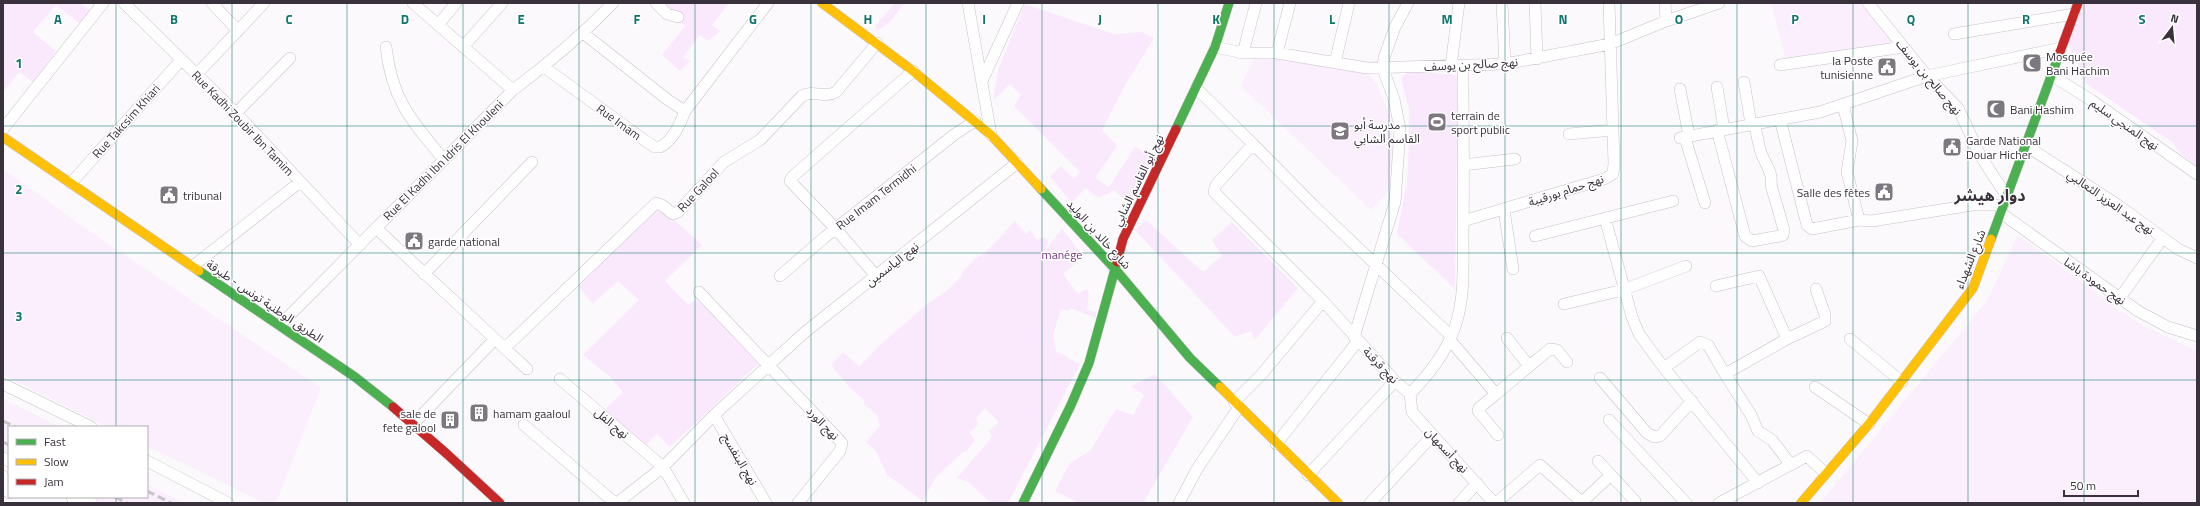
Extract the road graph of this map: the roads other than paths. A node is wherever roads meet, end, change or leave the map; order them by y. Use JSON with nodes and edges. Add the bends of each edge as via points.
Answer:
{"nodes":[{"id":1,"x":103,"y":3,"type":"edge"},
{"id":2,"x":124,"y":3,"type":"edge"},
{"id":3,"x":212,"y":3,"type":"edge"},
{"id":4,"x":264,"y":3,"type":"edge"},
{"id":5,"x":413,"y":3,"type":"edge"},
{"id":6,"x":456,"y":3,"type":"edge"},
{"id":7,"x":502,"y":3,"type":"edge"},
{"id":8,"x":613,"y":3,"type":"edge"},
{"id":9,"x":656,"y":3,"type":"edge"},
{"id":10,"x":768,"y":3,"type":"edge"},
{"id":11,"x":822,"y":3,"type":"edge"},
{"id":12,"x":968,"y":3,"type":"edge"},
{"id":13,"x":1018,"y":3,"type":"edge"},
{"id":14,"x":1229,"y":3,"type":"edge"},
{"id":15,"x":1256,"y":3,"type":"edge"},
{"id":16,"x":1290,"y":3,"type":"edge"},
{"id":17,"x":1349,"y":3,"type":"edge"},
{"id":18,"x":1408,"y":3,"type":"edge"},
{"id":19,"x":1458,"y":3,"type":"edge"},
{"id":20,"x":1502,"y":3,"type":"edge"},
{"id":21,"x":1535,"y":3,"type":"edge"},
{"id":22,"x":1609,"y":3,"type":"edge"},
{"id":23,"x":1665,"y":3,"type":"edge"},
{"id":24,"x":1719,"y":3,"type":"edge"},
{"id":25,"x":2078,"y":3,"type":"edge"},
{"id":26,"x":1871,"y":4,"type":"edge"},
{"id":27,"x":2074,"y":14,"type":"junction"},
{"id":28,"x":678,"y":17,"type":"dead end"},
{"id":29,"x":1666,"y":21,"type":"junction"},
{"id":30,"x":438,"y":25,"type":"junction"},
{"id":31,"x":238,"y":31,"type":"junction"},
{"id":32,"x":584,"y":33,"type":"junction"},
{"id":33,"x":1954,"y":34,"type":"dead end"},
{"id":34,"x":877,"y":43,"type":"junction"},
{"id":35,"x":1610,"y":44,"type":"junction"},
{"id":36,"x":386,"y":47,"type":"dead end"},
{"id":37,"x":463,"y":47,"type":"junction"},
{"id":38,"x":1215,"y":47,"type":"junction"},
{"id":39,"x":1904,"y":47,"type":"junction"},
{"id":40,"x":2061,"y":48,"type":"junction"},
{"id":41,"x":1243,"y":53,"type":"junction"},
{"id":42,"x":1277,"y":53,"type":"junction"},
{"id":43,"x":290,"y":58,"type":"dead end"},
{"id":44,"x":1537,"y":59,"type":"junction"},
{"id":45,"x":181,"y":60,"type":"junction"},
{"id":46,"x":1335,"y":63,"type":"junction"},
{"id":47,"x":1505,"y":64,"type":"junction"},
{"id":48,"x":1780,"y":65,"type":"dead end"},
{"id":49,"x":1457,"y":66,"type":"junction"},
{"id":50,"x":544,"y":67,"type":"junction"},
{"id":51,"x":1383,"y":69,"type":"junction"},
{"id":52,"x":913,"y":71,"type":"junction"},
{"id":53,"x":196,"y":75,"type":"junction"},
{"id":54,"x":2051,"y":75,"type":"junction"},
{"id":55,"x":1927,"y":76,"type":"junction"},
{"id":56,"x":982,"y":81,"type":"junction"},
{"id":57,"x":1744,"y":82,"type":"dead end"},
{"id":58,"x":1717,"y":87,"type":"dead end"},
{"id":59,"x":1196,"y":88,"type":"junction"},
{"id":60,"x":1680,"y":89,"type":"dead end"},
{"id":61,"x":513,"y":90,"type":"junction"},
{"id":62,"x":1843,"y":105,"type":"junction"},
{"id":63,"x":685,"y":111,"type":"junction"},
{"id":64,"x":236,"y":113,"type":"junction"},
{"id":65,"x":1780,"y":119,"type":"junction"},
{"id":66,"x":975,"y":121,"type":"junction"},
{"id":67,"x":1752,"y":123,"type":"junction"},
{"id":68,"x":3,"y":128,"type":"edge"},
{"id":69,"x":1613,"y":130,"type":"junction"},
{"id":70,"x":1721,"y":130,"type":"junction"},
{"id":71,"x":1569,"y":134,"type":"dead end"},
{"id":72,"x":991,"y":135,"type":"junction"},
{"id":73,"x":3,"y":137,"type":"edge"},
{"id":74,"x":1685,"y":138,"type":"junction"},
{"id":75,"x":1253,"y":144,"type":"junction"},
{"id":76,"x":2025,"y":145,"type":"junction"},
{"id":77,"x":1515,"y":159,"type":"dead end"},
{"id":78,"x":444,"y":160,"type":"junction"},
{"id":79,"x":532,"y":162,"type":"dead end"},
{"id":80,"x":1017,"y":163,"type":"junction"},
{"id":81,"x":1463,"y":165,"type":"junction"},
{"id":82,"x":2197,"y":174,"type":"edge"},
{"id":83,"x":300,"y":182,"type":"junction"},
{"id":84,"x":71,"y":183,"type":"junction"},
{"id":85,"x":1673,"y":201,"type":"dead end"},
{"id":86,"x":1705,"y":203,"type":"dead end"},
{"id":87,"x":2003,"y":205,"type":"junction"},
{"id":88,"x":1504,"y":210,"type":"junction"},
{"id":89,"x":1605,"y":218,"type":"junction"},
{"id":90,"x":1859,"y":220,"type":"junction"},
{"id":91,"x":1463,"y":221,"type":"junction"},
{"id":92,"x":376,"y":228,"type":"junction"},
{"id":93,"x":836,"y":229,"type":"junction"},
{"id":94,"x":1535,"y":236,"type":"dead end"},
{"id":95,"x":2162,"y":238,"type":"junction"},
{"id":96,"x":360,"y":244,"type":"junction"},
{"id":97,"x":2197,"y":258,"type":"edge"},
{"id":98,"x":1376,"y":265,"type":"junction"},
{"id":99,"x":193,"y":266,"type":"junction"},
{"id":100,"x":1686,"y":266,"type":"dead end"},
{"id":101,"x":1115,"y":269,"type":"junction"},
{"id":102,"x":1513,"y":269,"type":"dead end"},
{"id":103,"x":424,"y":274,"type":"junction"},
{"id":104,"x":780,"y":276,"type":"dead end"},
{"id":105,"x":876,"y":276,"type":"junction"},
{"id":106,"x":1716,"y":286,"type":"dead end"},
{"id":107,"x":1816,"y":289,"type":"dead end"},
{"id":108,"x":1624,"y":290,"type":"junction"},
{"id":109,"x":699,"y":292,"type":"dead end"},
{"id":110,"x":2120,"y":299,"type":"junction"},
{"id":111,"x":1323,"y":301,"type":"junction"},
{"id":112,"x":1564,"y":304,"type":"dead end"},
{"id":113,"x":280,"y":325,"type":"junction"},
{"id":114,"x":2197,"y":336,"type":"edge"},
{"id":115,"x":1451,"y":338,"type":"junction"},
{"id":116,"x":1507,"y":338,"type":"dead end"},
{"id":117,"x":495,"y":339,"type":"junction"},
{"id":118,"x":1356,"y":339,"type":"junction"},
{"id":119,"x":1787,"y":339,"type":"junction"},
{"id":120,"x":1850,"y":339,"type":"dead end"},
{"id":121,"x":505,"y":348,"type":"junction"},
{"id":122,"x":1567,"y":362,"type":"dead end"},
{"id":123,"x":768,"y":364,"type":"junction"},
{"id":124,"x":1528,"y":366,"type":"junction"},
{"id":125,"x":1664,"y":368,"type":"junction"},
{"id":126,"x":527,"y":369,"type":"dead end"},
{"id":127,"x":1725,"y":374,"type":"junction"},
{"id":128,"x":1600,"y":378,"type":"dead end"},
{"id":129,"x":560,"y":379,"type":"dead end"},
{"id":130,"x":1395,"y":381,"type":"junction"},
{"id":131,"x":1902,"y":382,"type":"junction"},
{"id":132,"x":3,"y":384,"type":"edge"},
{"id":133,"x":1815,"y":387,"type":"dead end"},
{"id":134,"x":1410,"y":394,"type":"junction"},
{"id":135,"x":1496,"y":394,"type":"junction"},
{"id":136,"x":1692,"y":401,"type":"junction"},
{"id":137,"x":1236,"y":405,"type":"junction"},
{"id":138,"x":714,"y":415,"type":"junction"},
{"id":139,"x":1609,"y":420,"type":"dead end"},
{"id":140,"x":414,"y":424,"type":"junction"},
{"id":141,"x":1869,"y":424,"type":"junction"},
{"id":142,"x":524,"y":425,"type":"dead end"},
{"id":143,"x":89,"y":426,"type":"edge"},
{"id":144,"x":1433,"y":435,"type":"junction"},
{"id":145,"x":1498,"y":435,"type":"dead end"},
{"id":146,"x":1276,"y":444,"type":"junction"},
{"id":147,"x":431,"y":453,"type":"dead end"},
{"id":148,"x":1598,"y":461,"type":"dead end"},
{"id":149,"x":148,"y":462,"type":"edge"},
{"id":150,"x":442,"y":463,"type":"dead end"},
{"id":151,"x":1791,"y":465,"type":"junction"},
{"id":152,"x":663,"y":467,"type":"junction"},
{"id":153,"x":1825,"y":473,"type":"junction"},
{"id":154,"x":1308,"y":475,"type":"junction"},
{"id":155,"x":3,"y":476,"type":"edge"},
{"id":156,"x":1611,"y":476,"type":"junction"},
{"id":157,"x":1477,"y":483,"type":"junction"},
{"id":158,"x":1758,"y":483,"type":"junction"},
{"id":159,"x":8,"y":490,"type":"edge"},
{"id":160,"x":82,"y":498,"type":"edge"},
{"id":161,"x":1635,"y":501,"type":"dead end"},
{"id":162,"x":1024,"y":502,"type":"edge"},
{"id":163,"x":92,"y":503,"type":"edge"},
{"id":164,"x":228,"y":503,"type":"edge"},
{"id":165,"x":500,"y":503,"type":"edge"},
{"id":166,"x":616,"y":503,"type":"edge"},
{"id":167,"x":684,"y":503,"type":"edge"},
{"id":168,"x":766,"y":503,"type":"edge"},
{"id":169,"x":798,"y":503,"type":"edge"},
{"id":170,"x":1179,"y":503,"type":"edge"},
{"id":171,"x":1338,"y":503,"type":"edge"},
{"id":172,"x":1370,"y":503,"type":"edge"},
{"id":173,"x":1459,"y":503,"type":"edge"},
{"id":174,"x":1495,"y":503,"type":"edge"},
{"id":175,"x":1583,"y":503,"type":"edge"},
{"id":176,"x":1686,"y":503,"type":"edge"},
{"id":177,"x":1719,"y":503,"type":"edge"},
{"id":178,"x":1801,"y":503,"type":"edge"}],
"edges":[{"from":1,"to":68,"type":"street"},
{"from":2,"to":45,"type":"street","name":"Rue Kadhi Zoubir Ibn Tamim"},
{"from":3,"to":31,"type":"street"},
{"from":4,"to":31,"type":"street"},
{"from":5,"to":30,"type":"street"},
{"from":6,"to":30,"type":"street"},
{"from":7,"to":37,"type":"street"},
{"from":8,"to":32,"type":"street","name":"Rue El Kadhi Ibn Idris El Khouleni"},
{"from":9,"to":28,"type":"street","via":[[667,14]]},
{"from":10,"to":63,"type":"street","name":"Rue Imam"},
{"from":11,"to":34,"type":"street","name":"شارع خالد بن الوليد"},
{"from":12,"to":56,"type":"street"},
{"from":13,"to":56,"type":"street"},
{"from":14,"to":38,"type":"street","name":"نهج أبو القاسم الشابي"},
{"from":15,"to":41,"type":"street"},
{"from":16,"to":42,"type":"street"},
{"from":17,"to":46,"type":"street"},
{"from":18,"to":51,"type":"street","via":[[1388,41]]},
{"from":19,"to":49,"type":"street"},
{"from":20,"to":47,"type":"street"},
{"from":21,"to":44,"type":"street"},
{"from":22,"to":35,"type":"street","name":"نهج حمام بورقيبة"},
{"from":23,"to":29,"type":"street"},
{"from":24,"to":29,"type":"street","name":"نهج صالح بن يوسف"},
{"from":25,"to":27,"type":"street","name":"شارع الشهداء"},
{"from":26,"to":39,"type":"street","name":"نهج صالح بن يوسف"},
{"from":27,"to":33,"type":"street"},
{"from":27,"to":40,"type":"street","name":"شارع الشهداء"},
{"from":29,"to":35,"type":"street","name":"نهج صالح بن يوسف"},
{"from":30,"to":37,"type":"street"},
{"from":31,"to":53,"type":"street"},
{"from":32,"to":50,"type":"street","name":"Rue El Kadhi Ibn Idris El Khouleni"},
{"from":32,"to":63,"type":"street"},
{"from":34,"to":52,"type":"street","name":"شارع خالد بن الوليد"},
{"from":34,"to":121,"type":"street","name":"Rue Galool","via":[[836,92],[802,96],[760,140],[724,162],[678,212],[673,214],[656,203]]},
{"from":35,"to":44,"type":"street","name":"نهج صالح بن يوسف"},
{"from":35,"to":69,"type":"street","name":"نهج حمام بورقيبة"},
{"from":36,"to":78,"type":"street","via":[[388,65],[398,98],[408,116]]},
{"from":37,"to":61,"type":"street"},
{"from":38,"to":41,"type":"street","name":"نهج صالح بن يوسف"},
{"from":38,"to":59,"type":"street","name":"نهج أبو القاسم الشابي"},
{"from":39,"to":48,"type":"street"},
{"from":39,"to":55,"type":"street","name":"نهج صالح بن يوسف"},
{"from":40,"to":54,"type":"street","name":"شارع الشهداء"},
{"from":40,"to":55,"type":"street"},
{"from":41,"to":42,"type":"street","name":"نهج صالح بن يوسف"},
{"from":42,"to":46,"type":"street","name":"نهج صالح بن يوسف"},
{"from":43,"to":64,"type":"street"},
{"from":44,"to":47,"type":"street","name":"نهج صالح بن يوسف"},
{"from":45,"to":53,"type":"street","name":"Rue Kadhi Zoubir Ibn Tamim"},
{"from":45,"to":84,"type":"street","name":"Rue Takcsim Khiari"},
{"from":46,"to":51,"type":"street","name":"نهج صالح بن يوسف"},
{"from":47,"to":49,"type":"street","name":"نهج صالح بن يوسف"},
{"from":49,"to":51,"type":"street","name":"نهج صالح بن يوسف"},
{"from":49,"to":81,"type":"street"},
{"from":50,"to":61,"type":"street","name":"Rue El Kadhi Ibn Idris El Khouleni"},
{"from":50,"to":63,"type":"street","name":"Rue Imam","via":[[655,147],[663,146],[670,139]]},
{"from":51,"to":98,"type":"street","via":[[1398,113],[1399,148],[1395,202]]},
{"from":52,"to":66,"type":"street","name":"شارع خالد بن الوليد"},
{"from":52,"to":93,"type":"street","via":[[791,179],[791,184]]},
{"from":53,"to":64,"type":"street","name":"Rue Kadhi Zoubir Ibn Tamim"},
{"from":54,"to":76,"type":"street","name":"شارع الشهداء"},
{"from":54,"to":82,"type":"street","name":"نهج المنجي سليم"},
{"from":55,"to":62,"type":"street"},
{"from":55,"to":87,"type":"street","name":"نهج صالح بن يوسف","via":[[1958,108]]},
{"from":56,"to":72,"type":"street"},
{"from":57,"to":67,"type":"street"},
{"from":58,"to":70,"type":"street"},
{"from":59,"to":75,"type":"street"},
{"from":59,"to":101,"type":"street","name":"نهج أبو القاسم الشابي","via":[[1129,225]]},
{"from":60,"to":74,"type":"street"},
{"from":61,"to":78,"type":"street","name":"Rue El Kadhi Ibn Idris El Khouleni"},
{"from":62,"to":65,"type":"street"},
{"from":62,"to":90,"type":"street","via":[[1852,141],[1847,172]]},
{"from":64,"to":83,"type":"street","name":"Rue Kadhi Zoubir Ibn Tamim"},
{"from":65,"to":67,"type":"street"},
{"from":65,"to":90,"type":"street","via":[[1808,227],[1815,229]]},
{"from":66,"to":72,"type":"street","name":"شارع خالد بن الوليد"},
{"from":66,"to":93,"type":"street","name":"Rue Imam Termidhi","via":[[955,134]]},
{"from":67,"to":70,"type":"street"},
{"from":67,"to":70,"type":"street","via":[[1772,179],[1771,185],[1784,232],[1780,236],[1752,241],[1745,236]]},
{"from":69,"to":71,"type":"street"},
{"from":69,"to":88,"type":"street","name":"نهج حمام بورقيبة","via":[[1614,171],[1610,176]]},
{"from":70,"to":74,"type":"street"},
{"from":72,"to":80,"type":"street","name":"شارع خالد بن الوليد"},
{"from":73,"to":84,"type":"street","name":"الطريق الوطنية تونس - طبرقة"},
{"from":74,"to":86,"type":"street"},
{"from":75,"to":98,"type":"street"},
{"from":75,"to":111,"type":"street","name":"نهج قرقنة","via":[[1216,184],[1214,192]]},
{"from":76,"to":87,"type":"street","name":"شارع الشهداء"},
{"from":76,"to":95,"type":"street","name":"نهج عبد العزيز الثعالبي"},
{"from":77,"to":81,"type":"street"},
{"from":78,"to":92,"type":"street","name":"Rue El Kadhi Ibn Idris El Khouleni"},
{"from":79,"to":103,"type":"street"},
{"from":80,"to":101,"type":"street","name":"شارع خالد بن الوليد"},
{"from":80,"to":105,"type":"street","name":"نهج الياسمين"},
{"from":81,"to":91,"type":"street"},
{"from":83,"to":96,"type":"street","name":"Rue Kadhi Zoubir Ibn Tamim"},
{"from":83,"to":99,"type":"street"},
{"from":84,"to":99,"type":"street","name":"الطريق الوطنية تونس - طبرقة"},
{"from":85,"to":89,"type":"street"},
{"from":87,"to":90,"type":"street","via":[[1972,204]]},
{"from":87,"to":110,"type":"street","name":"نهج حمودة باشا"},
{"from":87,"to":131,"type":"street","name":"شارع الشهداء","via":[[1973,288]]},
{"from":88,"to":91,"type":"street","name":"نهج حمام بورقيبة"},
{"from":88,"to":102,"type":"street"},
{"from":89,"to":94,"type":"street"},
{"from":89,"to":108,"type":"street"},
{"from":91,"to":115,"type":"street","via":[[1461,301]]},
{"from":92,"to":96,"type":"street","name":"Rue El Kadhi Ibn Idris El Khouleni"},
{"from":92,"to":103,"type":"street"},
{"from":93,"to":104,"type":"street","name":"Rue Imam Termidhi"},
{"from":93,"to":105,"type":"street"},
{"from":95,"to":97,"type":"street","name":"نهج عبد العزيز الثعالبي"},
{"from":95,"to":110,"type":"street"},
{"from":96,"to":113,"type":"street","name":"Rue El Kadhi Ibn Idris El Khouleni"},
{"from":98,"to":115,"type":"street"},
{"from":98,"to":118,"type":"street"},
{"from":99,"to":113,"type":"street","name":"الطريق الوطنية تونس - طبرقة"},
{"from":100,"to":108,"type":"street"},
{"from":101,"to":137,"type":"street","name":"شارع خالد بن الوليد","via":[[1190,358]]},
{"from":101,"to":162,"type":"street","name":"نهج أبو القاسم الشابي","via":[[1089,363]]},
{"from":103,"to":117,"type":"street"},
{"from":105,"to":123,"type":"street","name":"نهج الياسمين"},
{"from":106,"to":119,"type":"street","via":[[1759,276]]},
{"from":107,"to":119,"type":"street","via":[[1825,321]]},
{"from":108,"to":112,"type":"street"},
{"from":108,"to":125,"type":"street","via":[[1639,334]]},
{"from":109,"to":123,"type":"street"},
{"from":110,"to":114,"type":"street","name":"نهج حمودة باشا","via":[[2157,322]]},
{"from":111,"to":118,"type":"street","name":"نهج قرقنة"},
{"from":111,"to":137,"type":"street"},
{"from":113,"to":140,"type":"street","name":"الطريق الوطنية تونس - طبرقة","via":[[356,377]]},
{"from":115,"to":134,"type":"street","via":[[1435,365]]},
{"from":115,"to":135,"type":"street"},
{"from":116,"to":124,"type":"street"},
{"from":117,"to":121,"type":"street"},
{"from":117,"to":140,"type":"street"},
{"from":118,"to":130,"type":"street","name":"نهج قرقنة"},
{"from":118,"to":146,"type":"street"},
{"from":119,"to":127,"type":"street"},
{"from":120,"to":131,"type":"street"},
{"from":121,"to":126,"type":"street"},
{"from":122,"to":124,"type":"street","via":[[1552,348]]},
{"from":123,"to":138,"type":"street","name":"نهج الياسمين"},
{"from":123,"to":169,"type":"street","name":"نهج الورد","via":[[843,445]]},
{"from":124,"to":135,"type":"street"},
{"from":125,"to":127,"type":"street","via":[[1700,342],[1708,345]]},
{"from":125,"to":136,"type":"street"},
{"from":127,"to":151,"type":"street","via":[[1758,431],[1772,440]]},
{"from":128,"to":136,"type":"street","via":[[1647,433],[1654,437],[1660,436]]},
{"from":129,"to":152,"type":"street","name":"نهج الفل"},
{"from":130,"to":134,"type":"street","name":"نهج قرقنة"},
{"from":130,"to":154,"type":"street"},
{"from":131,"to":141,"type":"street","name":"شارع الشهداء"},
{"from":132,"to":143,"type":"street"},
{"from":133,"to":141,"type":"street"},
{"from":134,"to":144,"type":"street","name":"نهج أسمهان","via":[[1412,412]]},
{"from":135,"to":145,"type":"street","via":[[1478,411]]},
{"from":136,"to":158,"type":"street"},
{"from":137,"to":146,"type":"street","name":"شارع خالد بن الوليد"},
{"from":137,"to":170,"type":"street"},
{"from":138,"to":152,"type":"street","name":"نهج الياسمين"},
{"from":138,"to":168,"type":"street","name":"نهج البنفسج"},
{"from":139,"to":176,"type":"street"},
{"from":140,"to":165,"type":"street","name":"الطريق الوطنية تونس - طبرقة"},
{"from":141,"to":153,"type":"street","name":"شارع الشهداء"},
{"from":142,"to":166,"type":"street"},
{"from":144,"to":157,"type":"street","name":"نهج أسمهان"},
{"from":144,"to":172,"type":"street"},
{"from":146,"to":154,"type":"street","name":"شارع خالد بن الوليد"},
{"from":147,"to":150,"type":"street"},
{"from":148,"to":156,"type":"street"},
{"from":149,"to":164,"type":"street"},
{"from":151,"to":153,"type":"street","via":[[1808,456]]},
{"from":151,"to":158,"type":"street"},
{"from":152,"to":166,"type":"street","name":"نهج الياسمين"},
{"from":152,"to":167,"type":"street"},
{"from":153,"to":178,"type":"street","name":"شارع الشهداء"},
{"from":154,"to":171,"type":"street","name":"شارع خالد بن الوليد"},
{"from":155,"to":159,"type":"street"},
{"from":156,"to":161,"type":"street"},
{"from":156,"to":175,"type":"street"},
{"from":157,"to":173,"type":"street"},
{"from":157,"to":174,"type":"street","name":"نهج أسمهان"},
{"from":158,"to":177,"type":"street"},
{"from":160,"to":163,"type":"street"},
{"from":174,"to":175,"type":"street","via":[[1540,465]]}]}
